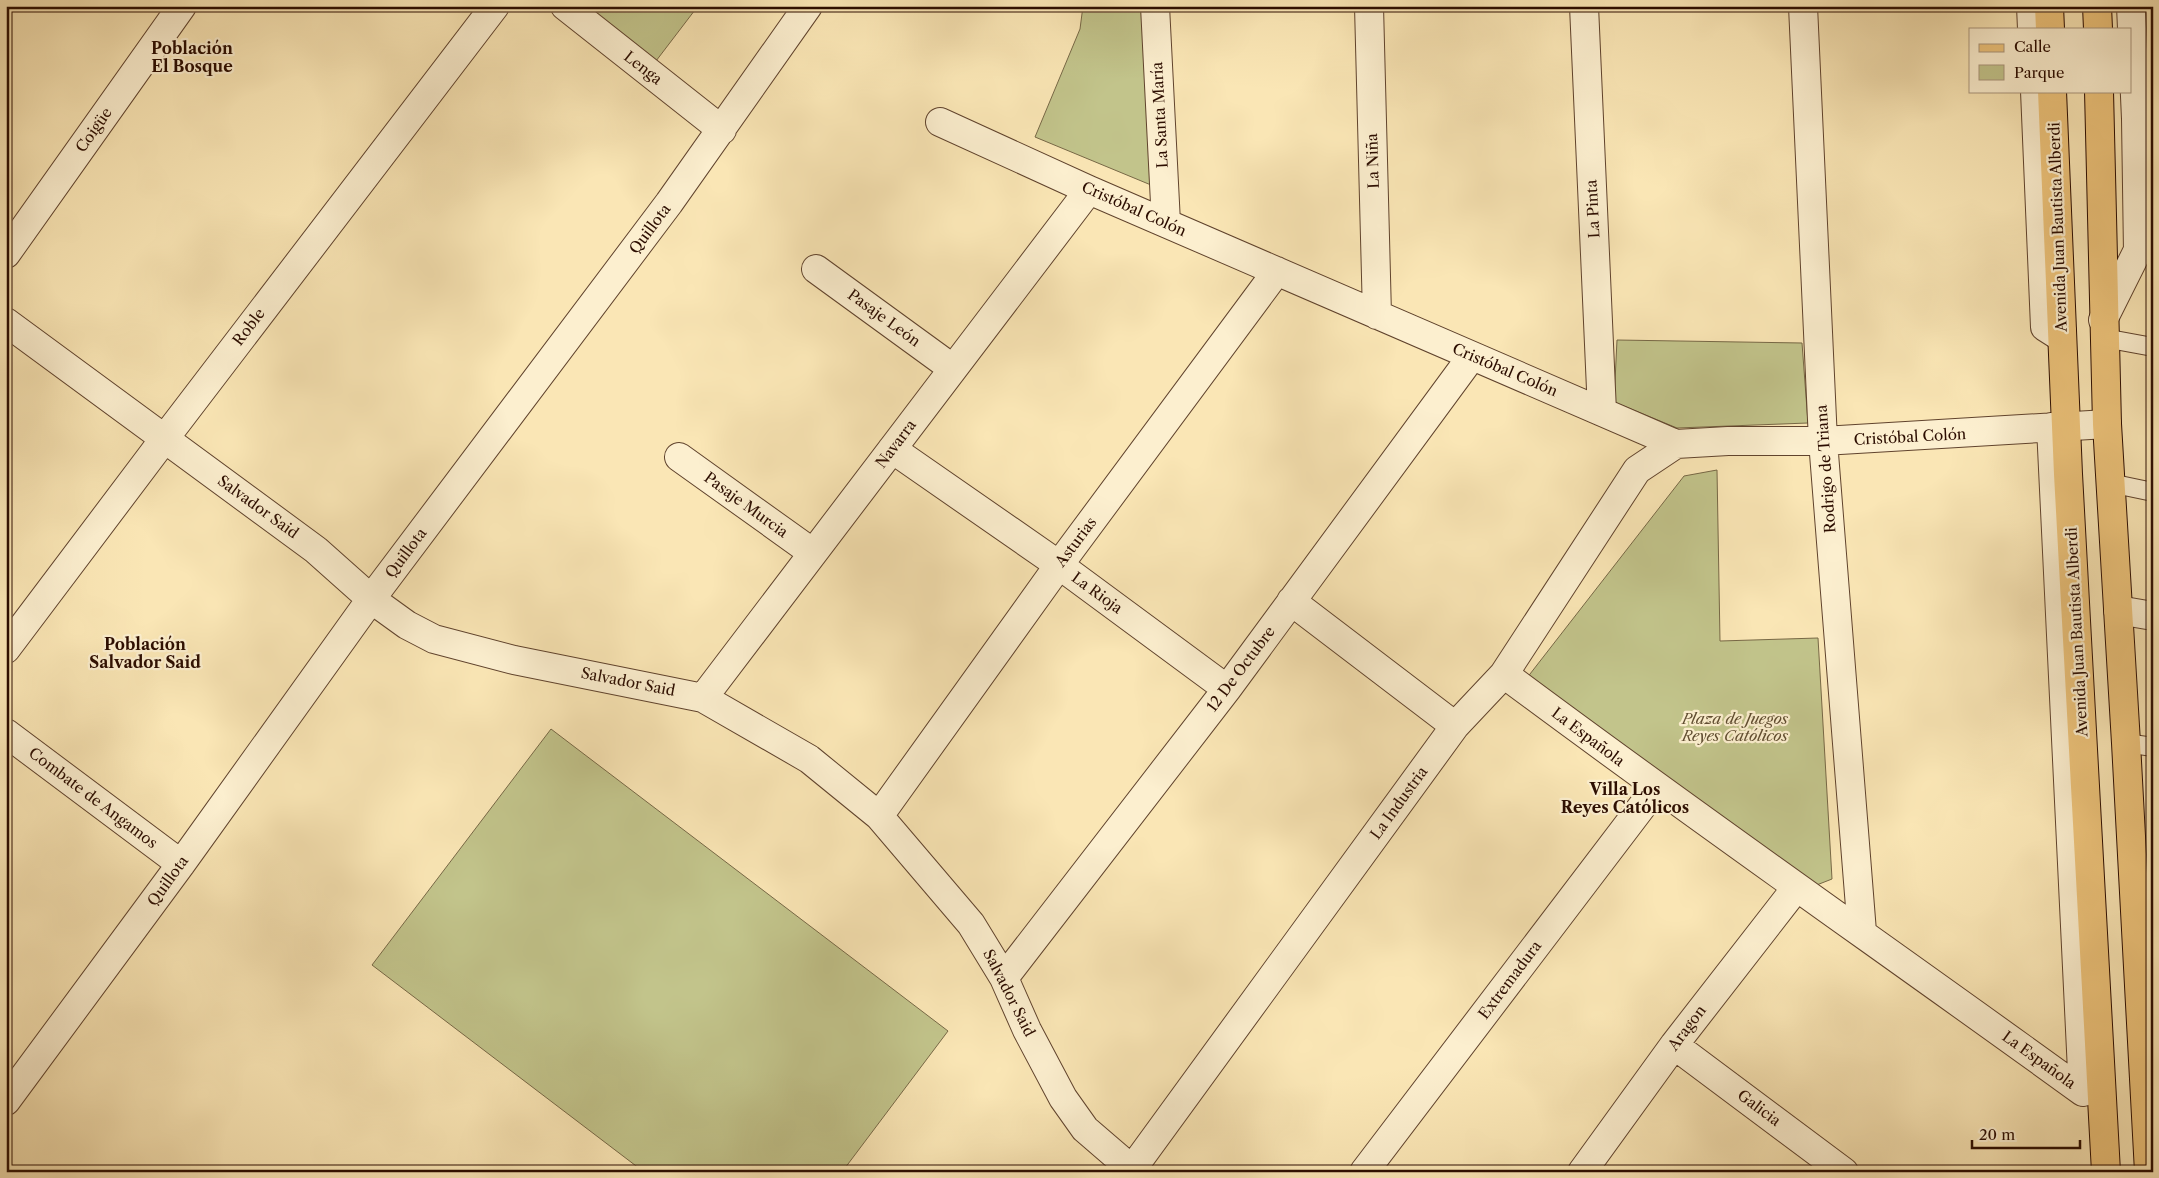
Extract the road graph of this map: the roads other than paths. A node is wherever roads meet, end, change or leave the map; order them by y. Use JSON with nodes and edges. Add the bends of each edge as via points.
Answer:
{"nodes":[{"id":1,"x":182,"y":6,"type":"edge"},
{"id":2,"x":495,"y":6,"type":"edge"},
{"id":3,"x":565,"y":6,"type":"edge"},
{"id":4,"x":808,"y":6,"type":"edge"},
{"id":5,"x":1155,"y":6,"type":"edge"},
{"id":6,"x":1369,"y":6,"type":"edge"},
{"id":7,"x":1584,"y":6,"type":"edge"},
{"id":8,"x":1803,"y":6,"type":"edge"},
{"id":9,"x":2031,"y":6,"type":"edge"},
{"id":10,"x":2049,"y":6,"type":"edge"},
{"id":11,"x":2097,"y":6,"type":"edge"},
{"id":12,"x":2131,"y":6,"type":"edge"},
{"id":13,"x":2032,"y":28,"type":"edge"},
{"id":14,"x":2050,"y":28,"type":"edge"},
{"id":15,"x":2098,"y":28,"type":"edge"},
{"id":16,"x":2034,"y":92,"type":"edge"},
{"id":17,"x":2052,"y":92,"type":"edge"},
{"id":18,"x":2099,"y":92,"type":"edge"},
{"id":19,"x":940,"y":122,"type":"dead end"},
{"id":20,"x":722,"y":130,"type":"junction"},
{"id":21,"x":2145,"y":130,"type":"edge"},
{"id":22,"x":1089,"y":190,"type":"junction"},
{"id":23,"x":2153,"y":219,"type":"edge"},
{"id":24,"x":1166,"y":223,"type":"junction"},
{"id":25,"x":2138,"y":253,"type":"junction"},
{"id":26,"x":6,"y":254,"type":"edge"},
{"id":27,"x":816,"y":269,"type":"dead end"},
{"id":28,"x":1277,"y":271,"type":"junction"},
{"id":29,"x":1377,"y":315,"type":"junction"},
{"id":30,"x":6,"y":322,"type":"edge"},
{"id":31,"x":2104,"y":329,"type":"junction"},
{"id":32,"x":2062,"y":332,"type":"junction"},
{"id":33,"x":2153,"y":347,"type":"edge"},
{"id":34,"x":1472,"y":356,"type":"junction"},
{"id":35,"x":952,"y":368,"type":"junction"},
{"id":36,"x":1602,"y":412,"type":"junction"},
{"id":37,"x":2107,"y":424,"type":"junction"},
{"id":38,"x":2058,"y":427,"type":"junction"},
{"id":39,"x":164,"y":438,"type":"junction"},
{"id":40,"x":1823,"y":441,"type":"junction"},
{"id":41,"x":1676,"y":444,"type":"junction"},
{"id":42,"x":892,"y":449,"type":"junction"},
{"id":43,"x":679,"y":457,"type":"dead end"},
{"id":44,"x":2110,"y":483,"type":"junction"},
{"id":45,"x":2153,"y":492,"type":"edge"},
{"id":46,"x":814,"y":553,"type":"junction"},
{"id":47,"x":1059,"y":565,"type":"junction"},
{"id":48,"x":371,"y":599,"type":"junction"},
{"id":49,"x":1290,"y":601,"type":"junction"},
{"id":50,"x":2118,"y":610,"type":"junction"},
{"id":51,"x":2153,"y":616,"type":"edge"},
{"id":52,"x":6,"y":650,"type":"edge"},
{"id":53,"x":1504,"y":674,"type":"junction"},
{"id":54,"x":1227,"y":689,"type":"junction"},
{"id":55,"x":703,"y":698,"type":"junction"},
{"id":56,"x":1455,"y":726,"type":"junction"},
{"id":57,"x":7,"y":735,"type":"edge"},
{"id":58,"x":2126,"y":742,"type":"junction"},
{"id":59,"x":2153,"y":747,"type":"edge"},
{"id":60,"x":1656,"y":788,"type":"junction"},
{"id":61,"x":878,"y":816,"type":"junction"},
{"id":62,"x":180,"y":864,"type":"junction"},
{"id":63,"x":1796,"y":888,"type":"junction"},
{"id":64,"x":2144,"y":921,"type":"edge"},
{"id":65,"x":1862,"y":932,"type":"junction"},
{"id":66,"x":1004,"y":978,"type":"junction"},
{"id":67,"x":2146,"y":1015,"type":"edge"},
{"id":68,"x":1674,"y":1045,"type":"junction"},
{"id":69,"x":6,"y":1101,"type":"edge"},
{"id":70,"x":1133,"y":1171,"type":"edge"},
{"id":71,"x":1364,"y":1172,"type":"edge"},
{"id":72,"x":1582,"y":1172,"type":"edge"},
{"id":73,"x":1844,"y":1172,"type":"edge"},
{"id":74,"x":2106,"y":1172,"type":"edge"},
{"id":75,"x":2149,"y":1172,"type":"edge"}],
"edges":[{"from":1,"to":26,"type":"street","name":"Coigüe"},
{"from":2,"to":39,"type":"street","name":"Roble"},
{"from":3,"to":20,"type":"street","name":"Lenga"},
{"from":4,"to":20,"type":"street","name":"Quillota"},
{"from":5,"to":24,"type":"street","name":"La Santa María"},
{"from":6,"to":29,"type":"street","name":"La Niña"},
{"from":7,"to":36,"type":"street","name":"La Pinta"},
{"from":8,"to":40,"type":"street","name":"Rodrigo de Triana"},
{"from":9,"to":13,"type":"street"},
{"from":10,"to":14,"type":"main road"},
{"from":11,"to":15,"type":"main road"},
{"from":12,"to":21,"type":"street"},
{"from":16,"to":32,"type":"street","via":[[2045,327],[2056,334]]},
{"from":17,"to":32,"type":"main road","name":"Avenida Juan Bautista Alberdi"},
{"from":18,"to":31,"type":"main road"},
{"from":19,"to":22,"type":"street","name":"Cristóbal Colón"},
{"from":20,"to":48,"type":"street","name":"Quillota"},
{"from":21,"to":25,"type":"street"},
{"from":22,"to":24,"type":"street","name":"Cristóbal Colón"},
{"from":22,"to":35,"type":"street","name":"Navarra"},
{"from":23,"to":25,"type":"street"},
{"from":24,"to":28,"type":"street","name":"Cristóbal Colón"},
{"from":25,"to":31,"type":"street"},
{"from":27,"to":35,"type":"street","name":"Pasaje León"},
{"from":28,"to":29,"type":"street","name":"Cristóbal Colón"},
{"from":28,"to":47,"type":"street","name":"Asturias"},
{"from":29,"to":34,"type":"street","name":"Cristóbal Colón"},
{"from":30,"to":39,"type":"street","name":"Salvador Said"},
{"from":31,"to":33,"type":"lane"},
{"from":31,"to":37,"type":"main road"},
{"from":32,"to":38,"type":"main road","name":"Avenida Juan Bautista Alberdi"},
{"from":34,"to":36,"type":"street","name":"Cristóbal Colón"},
{"from":34,"to":49,"type":"street","name":"12 De Octubre"},
{"from":35,"to":42,"type":"street","name":"Navarra"},
{"from":36,"to":41,"type":"street","name":"Cristóbal Colón"},
{"from":37,"to":38,"type":"street","name":"Cristóbal Colón"},
{"from":37,"to":44,"type":"main road"},
{"from":38,"to":40,"type":"street","name":"Cristóbal Colón"},
{"from":38,"to":65,"type":"street","name":"La Española","via":[[2083,1092]]},
{"from":38,"to":74,"type":"main road","name":"Avenida Juan Bautista Alberdi"},
{"from":39,"to":48,"type":"street","name":"Salvador Said","via":[[316,550]]},
{"from":39,"to":52,"type":"street","name":"Roble"},
{"from":40,"to":41,"type":"street","name":"Cristóbal Colón"},
{"from":40,"to":65,"type":"street","name":"Rodrigo de Triana"},
{"from":41,"to":53,"type":"street","name":"La Industria","via":[[1637,470]]},
{"from":42,"to":46,"type":"street","name":"Navarra"},
{"from":42,"to":47,"type":"street","name":"La Rioja"},
{"from":43,"to":46,"type":"street","name":"Pasaje Murcia"},
{"from":44,"to":45,"type":"lane"},
{"from":44,"to":50,"type":"main road"},
{"from":46,"to":55,"type":"street","name":"Navarra"},
{"from":47,"to":54,"type":"street","name":"La Rioja"},
{"from":47,"to":61,"type":"street","name":"Asturias"},
{"from":48,"to":55,"type":"street","name":"Salvador Said","via":[[407,625],[434,639],[514,660]]},
{"from":48,"to":62,"type":"street","name":"Quillota"},
{"from":49,"to":54,"type":"street","name":"12 De Octubre"},
{"from":49,"to":56,"type":"street"},
{"from":50,"to":51,"type":"street"},
{"from":50,"to":58,"type":"main road"},
{"from":53,"to":56,"type":"street","name":"La Industria"},
{"from":53,"to":60,"type":"street","name":"La Española"},
{"from":54,"to":66,"type":"street","name":"12 De Octubre"},
{"from":55,"to":61,"type":"street","name":"Salvador Said","via":[[809,760]]},
{"from":56,"to":70,"type":"street","name":"La Industria"},
{"from":57,"to":62,"type":"street","name":"Combate de Angamos"},
{"from":58,"to":59,"type":"lane"},
{"from":58,"to":64,"type":"main road"},
{"from":60,"to":63,"type":"street","name":"La Española"},
{"from":60,"to":71,"type":"street","name":"Extremadura"},
{"from":61,"to":66,"type":"street","name":"Salvador Said","via":[[971,924]]},
{"from":62,"to":69,"type":"street","name":"Quillota"},
{"from":63,"to":65,"type":"street","name":"La Española"},
{"from":63,"to":68,"type":"street","name":"Aragon"},
{"from":64,"to":67,"type":"main road"},
{"from":66,"to":70,"type":"street","name":"Salvador Said","via":[[1062,1098],[1085,1129]]},
{"from":67,"to":75,"type":"main road"},
{"from":68,"to":72,"type":"street","name":"Aragon"},
{"from":68,"to":73,"type":"street","name":"Galicia"}]}
